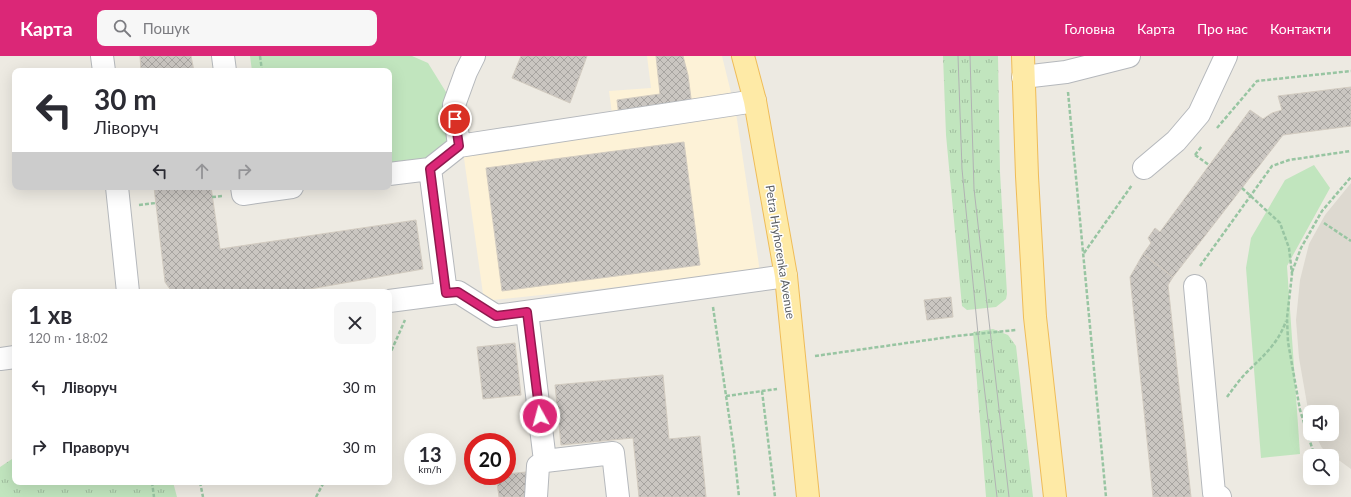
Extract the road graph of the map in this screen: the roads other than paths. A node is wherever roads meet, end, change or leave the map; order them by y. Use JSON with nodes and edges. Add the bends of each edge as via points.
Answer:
{"nodes":[{"id":1,"x":102,"y":56,"type":"edge"},
{"id":2,"x":223,"y":56,"type":"edge"},
{"id":3,"x":474,"y":56,"type":"edge"},
{"id":4,"x":743,"y":56,"type":"edge"},
{"id":5,"x":1129,"y":56,"type":"edge"},
{"id":6,"x":1226,"y":56,"type":"edge"},
{"id":7,"x":1023,"y":67,"type":"edge"},
{"id":8,"x":104,"y":68,"type":"edge"},
{"id":9,"x":225,"y":68,"type":"edge"},
{"id":10,"x":755,"y":101,"type":"junction"},
{"id":11,"x":459,"y":146,"type":"junction"},
{"id":12,"x":1144,"y":168,"type":"road end"},
{"id":13,"x":430,"y":169,"type":"junction"},
{"id":14,"x":392,"y":174,"type":"edge"},
{"id":15,"x":116,"y":190,"type":"edge"},
{"id":16,"x":242,"y":190,"type":"edge"},
{"id":17,"x":271,"y":190,"type":"edge"},
{"id":18,"x":786,"y":276,"type":"junction"},
{"id":19,"x":1195,"y":286,"type":"road end"},
{"id":20,"x":128,"y":289,"type":"edge"},
{"id":21,"x":446,"y":293,"type":"junction"},
{"id":22,"x":392,"y":301,"type":"edge"},
{"id":23,"x":527,"y":312,"type":"junction"},
{"id":24,"x":12,"y":357,"type":"edge"},
{"id":25,"x":0,"y":359,"type":"edge"},
{"id":26,"x":545,"y":461,"type":"junction"},
{"id":27,"x":536,"y":497,"type":"edge"},
{"id":28,"x":618,"y":497,"type":"edge"},
{"id":29,"x":808,"y":497,"type":"edge"},
{"id":30,"x":1055,"y":497,"type":"edge"},
{"id":31,"x":1220,"y":497,"type":"edge"}],
"edges":[{"from":1,"to":8,"type":"lane"},
{"from":2,"to":9,"type":"lane"},
{"from":3,"to":11,"type":"lane","via":[[454,105]]},
{"from":4,"to":10,"type":"main road","name":"Petra Hryhorenka Avenue"},
{"from":5,"to":7,"type":"lane","via":[[1066,72]]},
{"from":6,"to":12,"type":"lane","via":[[1199,114],[1176,141]]},
{"from":7,"to":30,"type":"main road","via":[[1035,317]]},
{"from":10,"to":11,"type":"lane"},
{"from":10,"to":18,"type":"main road","name":"Petra Hryhorenka Avenue"},
{"from":11,"to":13,"type":"lane"},
{"from":13,"to":14,"type":"lane"},
{"from":13,"to":21,"type":"lane"},
{"from":15,"to":20,"type":"lane"},
{"from":16,"to":17,"type":"lane","via":[[243,194]]},
{"from":18,"to":23,"type":"lane"},
{"from":18,"to":29,"type":"main road","name":"Petra Hryhorenka Avenue"},
{"from":19,"to":31,"type":"lane","via":[[1214,493]]},
{"from":21,"to":22,"type":"lane"},
{"from":21,"to":23,"type":"lane","via":[[458,292],[496,316]]},
{"from":23,"to":26,"type":"lane"},
{"from":24,"to":25,"type":"lane"},
{"from":26,"to":27,"type":"lane","via":[[538,466]]},
{"from":26,"to":28,"type":"lane","via":[[613,453]]}]}
